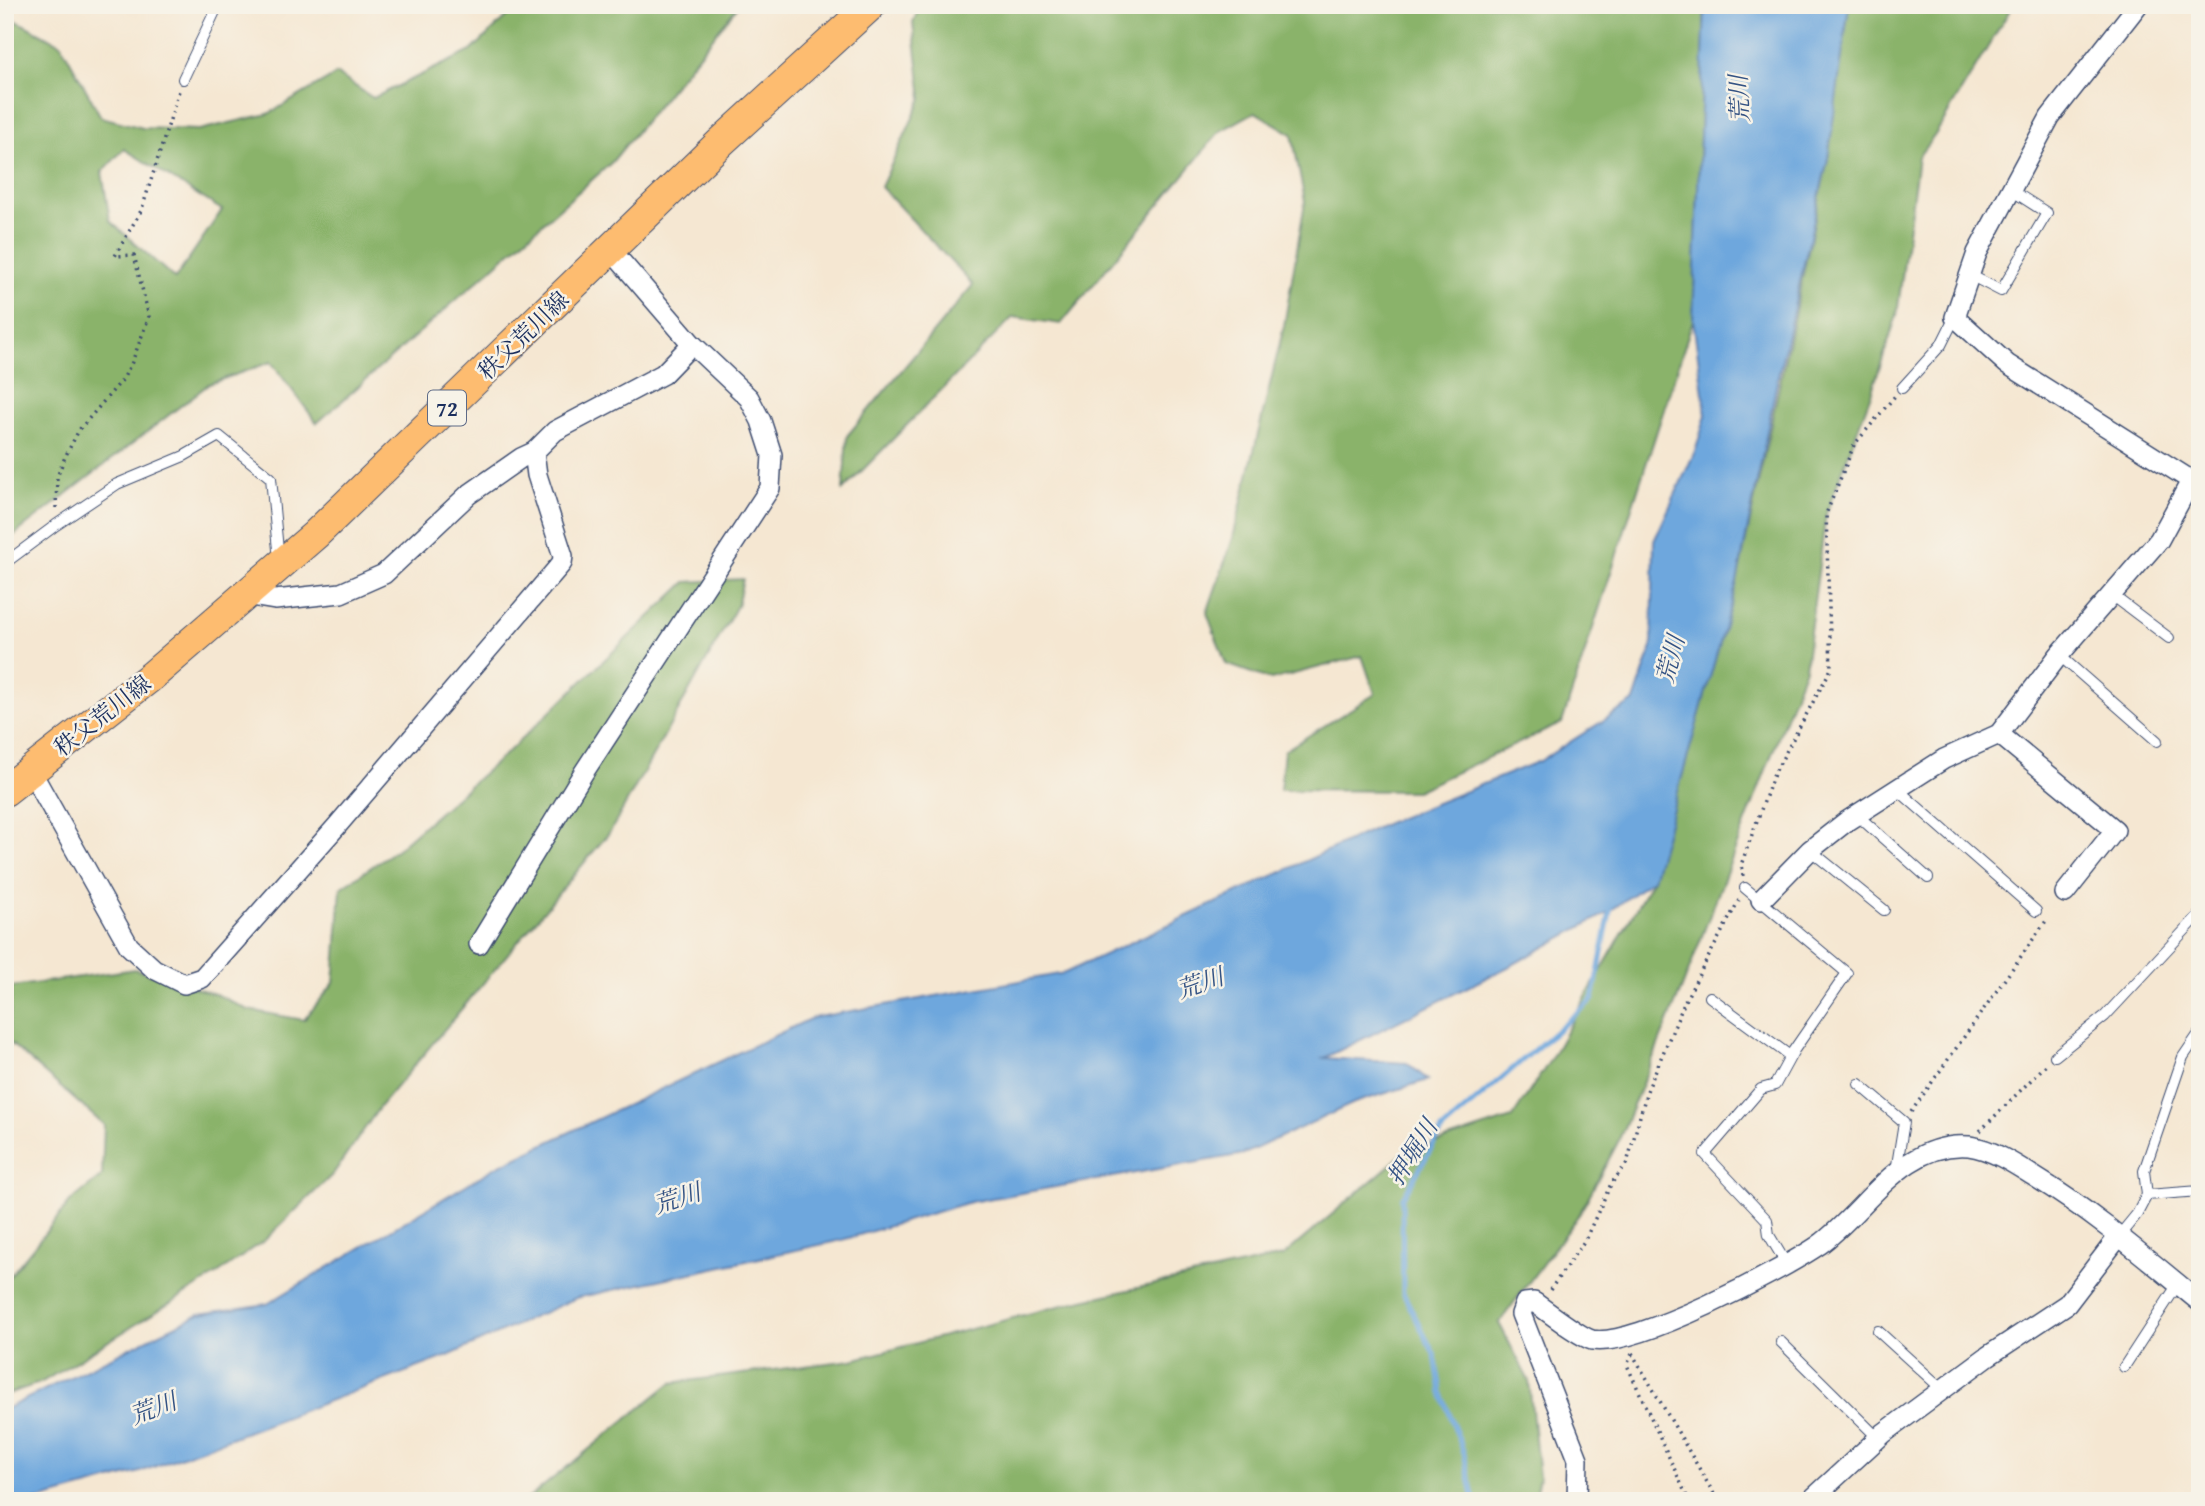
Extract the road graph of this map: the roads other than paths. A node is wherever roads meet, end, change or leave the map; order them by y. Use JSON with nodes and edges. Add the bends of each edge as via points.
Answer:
{"nodes":[{"id":1,"x":218,"y":5,"type":"edge"},
{"id":2,"x":871,"y":5,"type":"edge"},
{"id":3,"x":2138,"y":5,"type":"edge"},
{"id":4,"x":183,"y":79,"type":"road end"},
{"id":5,"x":2011,"y":190,"type":"junction"},
{"id":6,"x":611,"y":250,"type":"junction"},
{"id":7,"x":1968,"y":274,"type":"junction"},
{"id":8,"x":1955,"y":317,"type":"junction"},
{"id":9,"x":692,"y":344,"type":"junction"},
{"id":10,"x":1902,"y":388,"type":"road end"},
{"id":11,"x":534,"y":452,"type":"junction"},
{"id":12,"x":2195,"y":483,"type":"edge"},
{"id":13,"x":5,"y":563,"type":"edge"},
{"id":14,"x":279,"y":566,"type":"junction"},
{"id":15,"x":246,"y":595,"type":"junction"},
{"id":16,"x":2112,"y":595,"type":"junction"},
{"id":17,"x":2169,"y":638,"type":"dead end"},
{"id":18,"x":2059,"y":655,"type":"junction"},
{"id":19,"x":1998,"y":734,"type":"junction"},
{"id":20,"x":2157,"y":741,"type":"dead end"},
{"id":21,"x":31,"y":771,"type":"junction"},
{"id":22,"x":1897,"y":789,"type":"junction"},
{"id":23,"x":5,"y":791,"type":"edge"},
{"id":24,"x":1857,"y":815,"type":"junction"},
{"id":25,"x":1810,"y":849,"type":"junction"},
{"id":26,"x":1928,"y":878,"type":"dead end"},
{"id":27,"x":1753,"y":894,"type":"joint"},
{"id":28,"x":2065,"y":894,"type":"road end"},
{"id":29,"x":1884,"y":911,"type":"dead end"},
{"id":30,"x":2036,"y":911,"type":"dead end"},
{"id":31,"x":2200,"y":915,"type":"edge"},
{"id":32,"x":479,"y":944,"type":"dead end"},
{"id":33,"x":1710,"y":997,"type":"dead end"},
{"id":34,"x":2200,"y":1032,"type":"edge"},
{"id":35,"x":1790,"y":1056,"type":"junction"},
{"id":36,"x":2055,"y":1056,"type":"road end"},
{"id":37,"x":1859,"y":1084,"type":"dead end"},
{"id":38,"x":1896,"y":1173,"type":"junction"},
{"id":39,"x":2200,"y":1191,"type":"edge"},
{"id":40,"x":2147,"y":1195,"type":"junction"},
{"id":41,"x":2119,"y":1236,"type":"junction"},
{"id":42,"x":1787,"y":1265,"type":"junction"},
{"id":43,"x":2178,"y":1284,"type":"junction"},
{"id":44,"x":2200,"y":1302,"type":"edge"},
{"id":45,"x":1878,"y":1331,"type":"dead end"},
{"id":46,"x":1781,"y":1342,"type":"dead end"},
{"id":47,"x":2124,"y":1367,"type":"dead end"},
{"id":48,"x":1943,"y":1390,"type":"junction"},
{"id":49,"x":1878,"y":1438,"type":"junction"},
{"id":50,"x":1577,"y":1501,"type":"edge"},
{"id":51,"x":1810,"y":1501,"type":"edge"}],
"edges":[{"from":1,"to":4,"type":"lane"},
{"from":2,"to":6,"type":"main road","name":"秩父荒川線","number":"72"},
{"from":3,"to":5,"type":"street","via":[[2050,117]]},
{"from":5,"to":7,"type":"street"},
{"from":5,"to":7,"type":"lane","via":[[2047,213],[2001,291]]},
{"from":6,"to":9,"type":"street"},
{"from":6,"to":14,"type":"main road","name":"秩父荒川線","number":"72"},
{"from":7,"to":8,"type":"street"},
{"from":8,"to":10,"type":"lane","via":[[1941,345]]},
{"from":8,"to":12,"type":"street","via":[[2007,364]]},
{"from":9,"to":11,"type":"street","via":[[663,374],[555,431]]},
{"from":9,"to":32,"type":"street","via":[[749,398],[772,455],[770,488],[584,772]]},
{"from":11,"to":15,"type":"street","via":[[468,495],[384,574],[341,593],[275,600]]},
{"from":11,"to":21,"type":"street","via":[[562,564],[202,978],[184,984],[154,969],[129,946]]},
{"from":12,"to":16,"type":"street","via":[[2159,540]]},
{"from":13,"to":14,"type":"lane","via":[[117,484],[219,436],[271,478]]},
{"from":14,"to":15,"type":"main road","name":"秩父荒川線","number":"72"},
{"from":15,"to":21,"type":"main road","name":"秩父荒川線","number":"72","via":[[153,676]]},
{"from":16,"to":17,"type":"lane"},
{"from":16,"to":18,"type":"street"},
{"from":18,"to":19,"type":"street"},
{"from":18,"to":20,"type":"lane"},
{"from":19,"to":22,"type":"street","via":[[1944,759]]},
{"from":19,"to":28,"type":"street","via":[[2115,831]]},
{"from":21,"to":23,"type":"main road","name":"秩父荒川線","number":"72"},
{"from":22,"to":24,"type":"street"},
{"from":22,"to":30,"type":"lane"},
{"from":24,"to":25,"type":"street"},
{"from":24,"to":26,"type":"lane"},
{"from":25,"to":27,"type":"street"},
{"from":25,"to":29,"type":"lane"},
{"from":27,"to":35,"type":"lane","via":[[1847,973]]},
{"from":31,"to":36,"type":"lane","via":[[2105,1016]]},
{"from":33,"to":35,"type":"lane"},
{"from":34,"to":40,"type":"lane","via":[[2183,1056],[2144,1171]]},
{"from":35,"to":42,"type":"lane","via":[[1775,1085],[1761,1089],[1705,1154],[1768,1220],[1769,1235]]},
{"from":37,"to":38,"type":"lane","via":[[1904,1122]]},
{"from":38,"to":41,"type":"street","via":[[1934,1148],[1970,1146],[2006,1159],[2073,1200]]},
{"from":38,"to":42,"type":"street","via":[[1821,1243]]},
{"from":39,"to":40,"type":"lane"},
{"from":40,"to":41,"type":"lane"},
{"from":41,"to":43,"type":"street"},
{"from":41,"to":48,"type":"street","via":[[2067,1304]]},
{"from":42,"to":50,"type":"street","via":[[1670,1322],[1610,1340],[1590,1339],[1534,1302],[1525,1303],[1521,1314],[1578,1459]]},
{"from":43,"to":44,"type":"street"},
{"from":43,"to":47,"type":"lane"},
{"from":45,"to":48,"type":"lane"},
{"from":46,"to":49,"type":"lane"},
{"from":48,"to":49,"type":"street"},
{"from":49,"to":51,"type":"street"}]}
